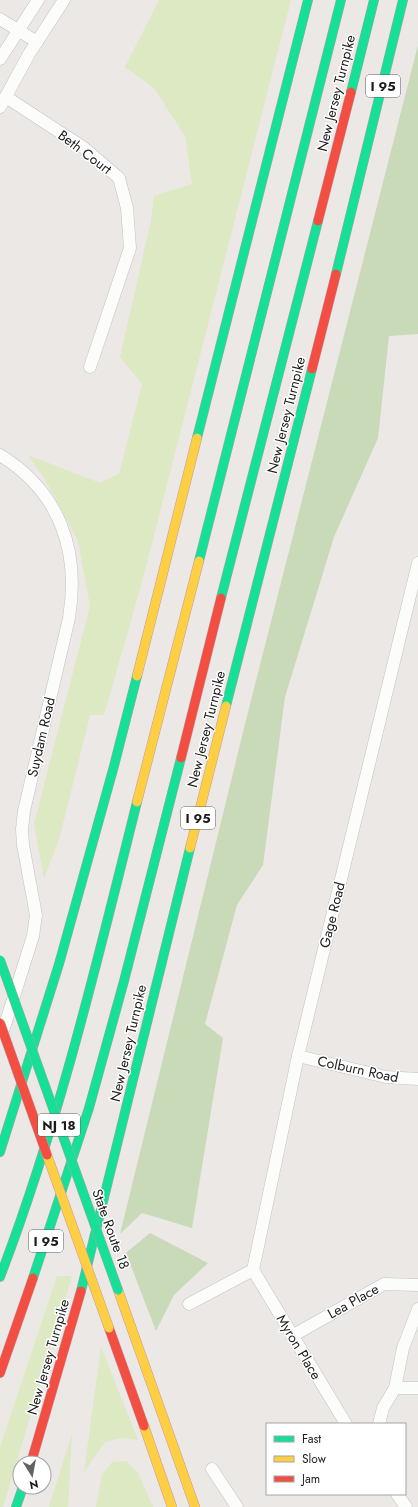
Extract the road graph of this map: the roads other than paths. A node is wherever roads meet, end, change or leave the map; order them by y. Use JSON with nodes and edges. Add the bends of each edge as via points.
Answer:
{"nodes":[{"id":1,"x":38,"y":0,"type":"edge"},
{"id":2,"x":64,"y":0,"type":"edge"},
{"id":3,"x":308,"y":0,"type":"edge"},
{"id":4,"x":341,"y":0,"type":"edge"},
{"id":5,"x":374,"y":0,"type":"edge"},
{"id":6,"x":404,"y":0,"type":"edge"},
{"id":7,"x":0,"y":19,"type":"edge"},
{"id":8,"x":18,"y":31,"type":"junction"},
{"id":9,"x":37,"y":42,"type":"junction"},
{"id":10,"x":0,"y":59,"type":"edge"},
{"id":11,"x":3,"y":102,"type":"edge"},
{"id":12,"x":90,"y":366,"type":"dead end"},
{"id":13,"x":0,"y":455,"type":"edge"},
{"id":14,"x":418,"y":563,"type":"edge"},
{"id":15,"x":0,"y":960,"type":"edge"},
{"id":16,"x":0,"y":1023,"type":"edge"},
{"id":17,"x":0,"y":1040,"type":"edge"},
{"id":18,"x":298,"y":1056,"type":"junction"},
{"id":19,"x":418,"y":1079,"type":"edge"},
{"id":20,"x":0,"y":1152,"type":"edge"},
{"id":21,"x":253,"y":1270,"type":"junction"},
{"id":22,"x":0,"y":1277,"type":"edge"},
{"id":23,"x":418,"y":1285,"type":"edge"},
{"id":24,"x":189,"y":1304,"type":"dead end"},
{"id":25,"x":418,"y":1309,"type":"edge"},
{"id":26,"x":71,"y":1330,"type":"junction"},
{"id":27,"x":292,"y":1336,"type":"junction"},
{"id":28,"x":0,"y":1373,"type":"edge"},
{"id":29,"x":395,"y":1388,"type":"junction"},
{"id":30,"x":418,"y":1388,"type":"edge"},
{"id":31,"x":345,"y":1423,"type":"edge"},
{"id":32,"x":379,"y":1423,"type":"edge"},
{"id":33,"x":48,"y":1440,"type":"dead end"},
{"id":34,"x":33,"y":1455,"type":"edge"},
{"id":35,"x":212,"y":1469,"type":"dead end"},
{"id":36,"x":20,"y":1495,"type":"edge"},
{"id":37,"x":398,"y":1495,"type":"edge"},
{"id":38,"x":16,"y":1507,"type":"edge"},
{"id":39,"x":172,"y":1507,"type":"edge"},
{"id":40,"x":195,"y":1507,"type":"edge"},
{"id":41,"x":237,"y":1507,"type":"edge"},
{"id":42,"x":406,"y":1507,"type":"edge"}],
"edges":[{"from":1,"to":8,"type":"street"},
{"from":2,"to":9,"type":"street"},
{"from":3,"to":20,"type":"highway","via":[[114,766],[55,978]]},
{"from":4,"to":22,"type":"highway","name":"New Jersey Turnpike","number":"I 95","via":[[93,976],[60,1098]]},
{"from":5,"to":28,"type":"highway","name":"New Jersey Turnpike","number":"I 95","via":[[122,989],[75,1154]]},
{"from":6,"to":26,"type":"highway","name":"New Jersey Turnpike","number":"I 95"},
{"from":7,"to":8,"type":"street"},
{"from":8,"to":9,"type":"street"},
{"from":8,"to":10,"type":"street"},
{"from":9,"to":11,"type":"street"},
{"from":11,"to":12,"type":"street","name":"Beth Court","via":[[84,148],[119,178],[127,208],[130,248]]},
{"from":13,"to":17,"type":"street","name":"Suydam Road","via":[[39,488],[53,507],[69,549],[73,570],[73,593],[24,811],[23,844],[36,914],[33,936]]},
{"from":14,"to":18,"type":"street","name":"Gage Road"},
{"from":15,"to":40,"type":"highway","name":"State Route 18","number":"NJ 18","bridge":true},
{"from":16,"to":39,"type":"highway","number":"NJ 18","bridge":true},
{"from":18,"to":19,"type":"street","name":"Colburn Road","via":[[386,1077]]},
{"from":18,"to":21,"type":"street","name":"Gage Road"},
{"from":21,"to":24,"type":"street"},
{"from":21,"to":27,"type":"street","name":"Myron Place"},
{"from":23,"to":27,"type":"street","name":"Lea Place","via":[[384,1284]]},
{"from":25,"to":29,"type":"street","via":[[403,1348]]},
{"from":26,"to":33,"type":"highway"},
{"from":26,"to":34,"type":"highway","name":"New Jersey Turnpike","number":"I 95"},
{"from":27,"to":31,"type":"street","name":"Myron Place"},
{"from":29,"to":30,"type":"street"},
{"from":29,"to":32,"type":"street","via":[[383,1408]]},
{"from":35,"to":41,"type":"street"},
{"from":36,"to":38,"type":"highway"},
{"from":37,"to":42,"type":"street"}]}
